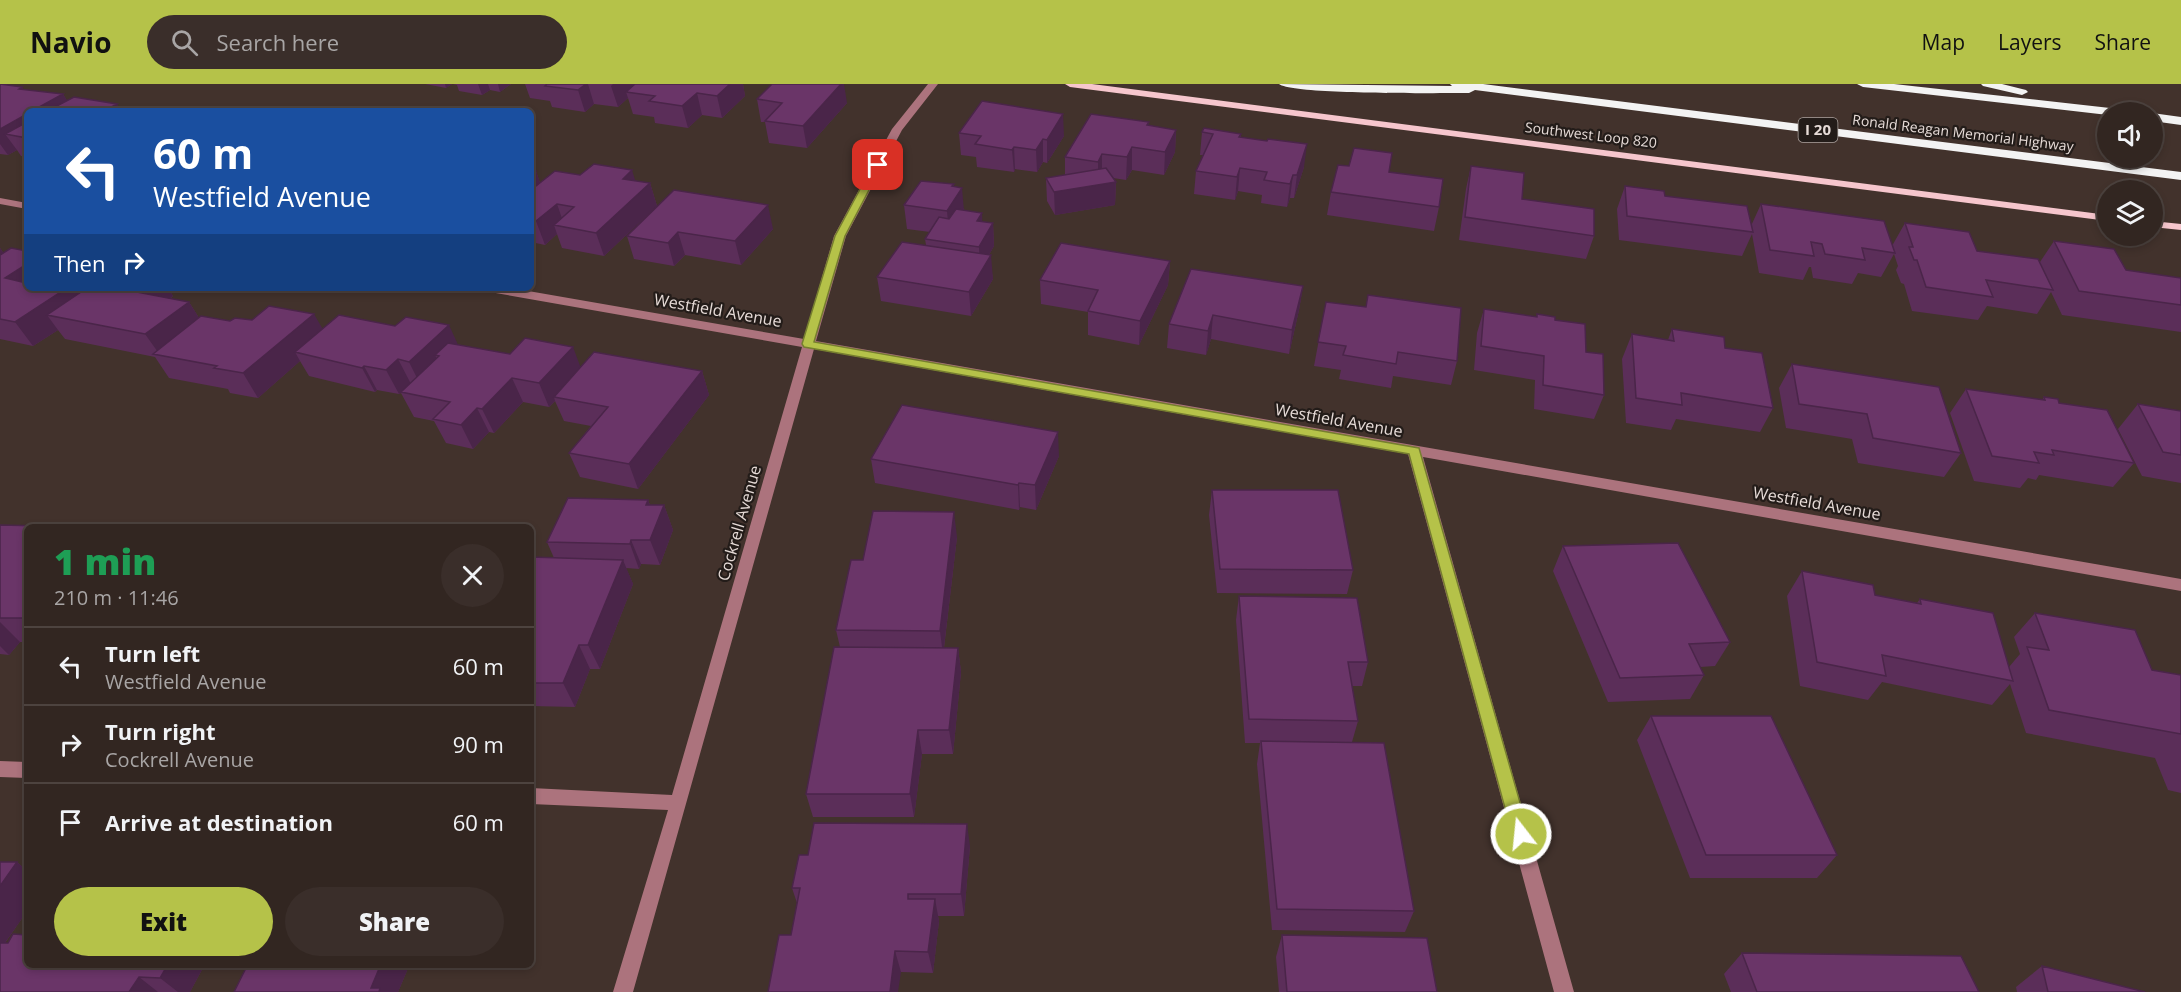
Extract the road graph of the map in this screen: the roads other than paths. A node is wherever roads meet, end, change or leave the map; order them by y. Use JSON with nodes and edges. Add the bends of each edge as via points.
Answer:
{"nodes":[{"id":1,"x":933,"y":84,"type":"edge"},
{"id":2,"x":1070,"y":84,"type":"edge"},
{"id":3,"x":1285,"y":84,"type":"edge"},
{"id":4,"x":1456,"y":84,"type":"edge"},
{"id":5,"x":1863,"y":84,"type":"edge"},
{"id":6,"x":1987,"y":84,"type":"edge"},
{"id":7,"x":1503,"y":90,"type":"junction"},
{"id":8,"x":2097,"y":110,"type":"edge"},
{"id":9,"x":2097,"y":111,"type":"edge"},
{"id":10,"x":2163,"y":119,"type":"edge"},
{"id":11,"x":2181,"y":121,"type":"edge"},
{"id":12,"x":2181,"y":176,"type":"edge"},
{"id":13,"x":0,"y":201,"type":"edge"},
{"id":14,"x":24,"y":205,"type":"edge"},
{"id":15,"x":2097,"y":217,"type":"edge"},
{"id":16,"x":2163,"y":225,"type":"edge"},
{"id":17,"x":2181,"y":227,"type":"edge"},
{"id":18,"x":507,"y":291,"type":"edge"},
{"id":19,"x":808,"y":344,"type":"junction"},
{"id":20,"x":1414,"y":451,"type":"junction"},
{"id":21,"x":2181,"y":585,"type":"edge"},
{"id":22,"x":0,"y":769,"type":"edge"},
{"id":23,"x":24,"y":770,"type":"edge"},
{"id":24,"x":534,"y":796,"type":"edge"},
{"id":25,"x":679,"y":803,"type":"junction"},
{"id":26,"x":623,"y":992,"type":"edge"},
{"id":27,"x":1564,"y":992,"type":"edge"}],
"edges":[{"from":1,"to":19,"type":"street","name":"Cockrell Avenue","via":[[897,129],[840,236]]},
{"from":2,"to":15,"type":"main road","name":"Southwest Loop 820"},
{"from":3,"to":7,"type":"highway"},
{"from":4,"to":7,"type":"highway","name":"Ronald Reagan Memorial Highway","number":"I 20"},
{"from":5,"to":9,"type":"highway"},
{"from":6,"to":8,"type":"highway"},
{"from":7,"to":12,"type":"highway","name":"Ronald Reagan Memorial Highway","number":"I 20"},
{"from":10,"to":11,"type":"highway"},
{"from":13,"to":14,"type":"street"},
{"from":16,"to":17,"type":"main road"},
{"from":18,"to":19,"type":"street","name":"Westfield Avenue"},
{"from":19,"to":20,"type":"street","name":"Westfield Avenue"},
{"from":19,"to":25,"type":"street","name":"Cockrell Avenue"},
{"from":20,"to":21,"type":"street","name":"Westfield Avenue"},
{"from":20,"to":27,"type":"street"},
{"from":22,"to":23,"type":"street"},
{"from":24,"to":25,"type":"street"},
{"from":25,"to":26,"type":"street","name":"Cockrell Avenue"}]}
